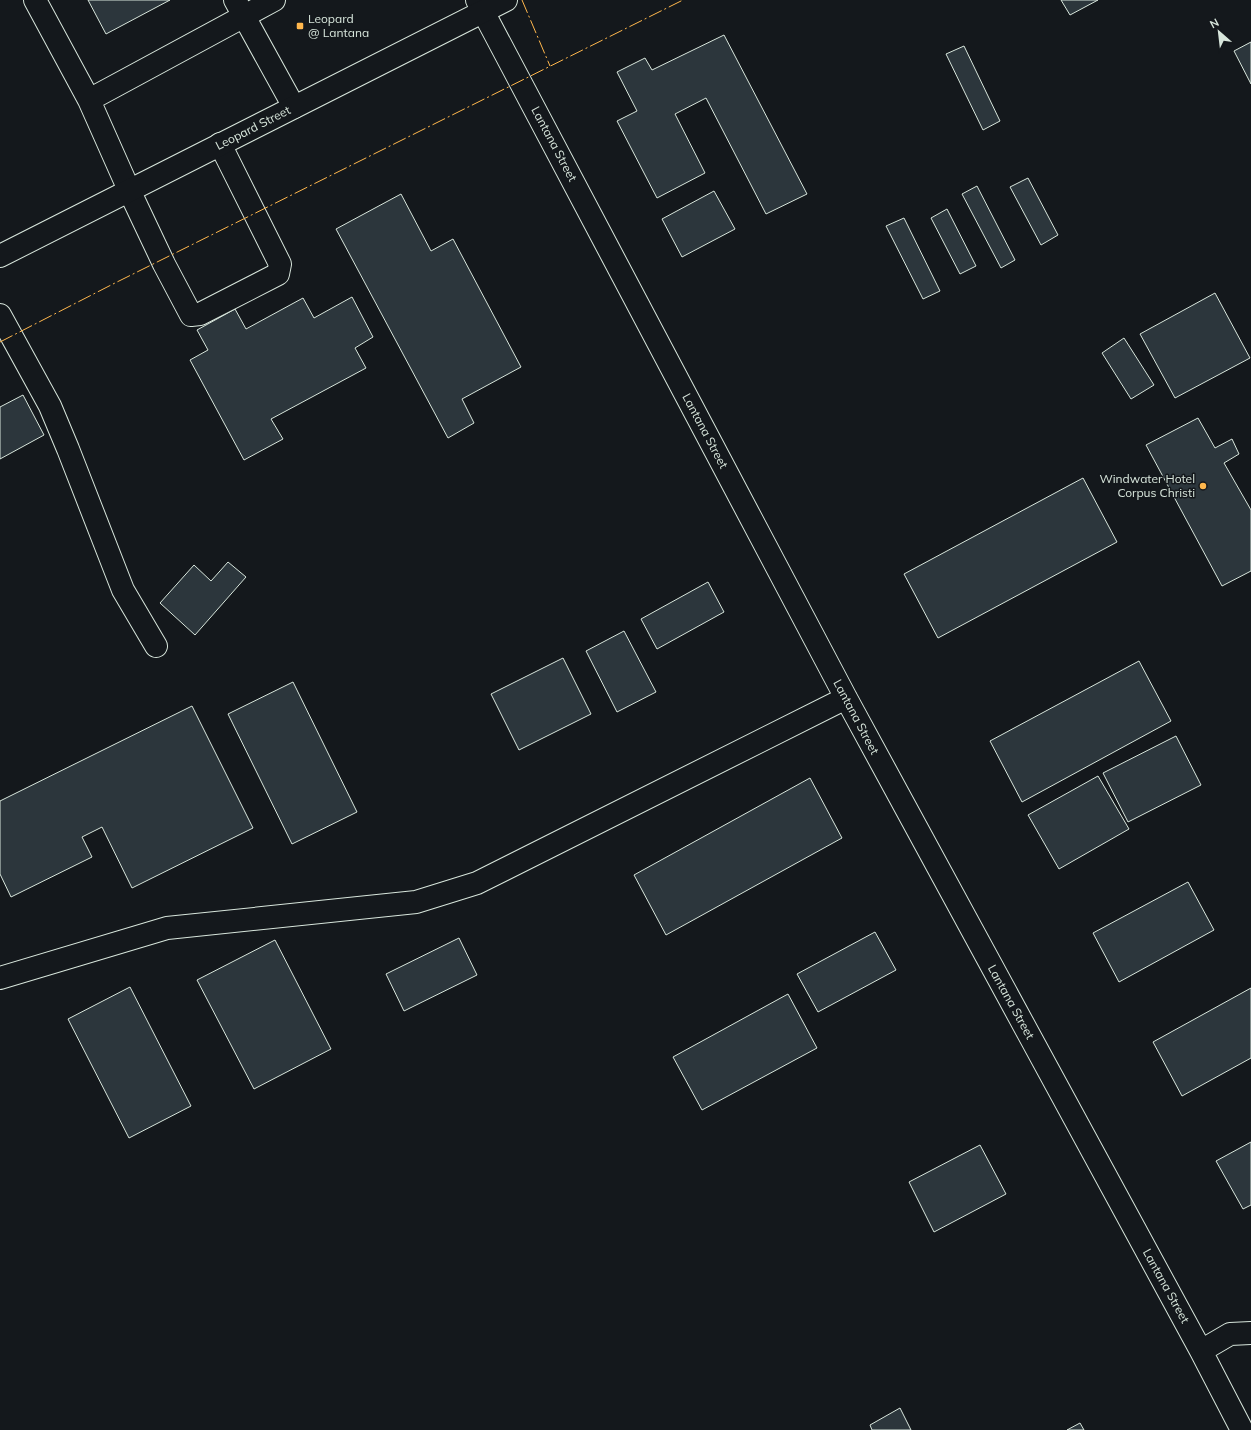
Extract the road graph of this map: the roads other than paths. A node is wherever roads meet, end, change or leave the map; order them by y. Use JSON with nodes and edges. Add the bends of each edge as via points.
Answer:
{"nodes":[{"id":1,"x":35,"y":0,"type":"edge"},
{"id":2,"x":274,"y":0,"type":"edge"},
{"id":3,"x":506,"y":0,"type":"edge"},
{"id":4,"x":481,"y":6,"type":"edge"},
{"id":5,"x":239,"y":8,"type":"edge"},
{"id":6,"x":89,"y":100,"type":"junction"},
{"id":7,"x":294,"y":107,"type":"junction"},
{"id":8,"x":220,"y":144,"type":"junction"},
{"id":9,"x":129,"y":190,"type":"junction"},
{"id":10,"x":0,"y":256,"type":"edge"},
{"id":11,"x":0,"y":315,"type":"edge"},
{"id":12,"x":156,"y":646,"type":"dead end"},
{"id":13,"x":846,"y":698,"type":"junction"},
{"id":14,"x":0,"y":978,"type":"edge"},
{"id":15,"x":1251,"y":1333,"type":"edge"},
{"id":16,"x":1201,"y":1351,"type":"junction"},
{"id":17,"x":1242,"y":1430,"type":"edge"}],
"edges":[{"from":1,"to":6,"type":"street"},
{"from":2,"to":5,"type":"street"},
{"from":3,"to":4,"type":"street","name":"Leopard Street"},
{"from":4,"to":7,"type":"street","name":"Leopard Street"},
{"from":4,"to":13,"type":"street","name":"Lantana Street"},
{"from":5,"to":6,"type":"street"},
{"from":5,"to":7,"type":"street"},
{"from":6,"to":9,"type":"street"},
{"from":7,"to":8,"type":"street","name":"Leopard Street"},
{"from":8,"to":9,"type":"street","name":"Leopard Street"},
{"from":8,"to":9,"type":"street","via":[[280,264],[278,274],[200,314],[191,316]]},
{"from":9,"to":10,"type":"street","name":"Leopard Street"},
{"from":11,"to":12,"type":"street","via":[[50,406],[123,590]]},
{"from":13,"to":14,"type":"street","via":[[477,884],[416,902],[167,928]]},
{"from":13,"to":16,"type":"street","name":"Lantana Street"},
{"from":15,"to":16,"type":"street","via":[[1230,1334]]},
{"from":16,"to":17,"type":"street","name":"Lantana Street"}]}
